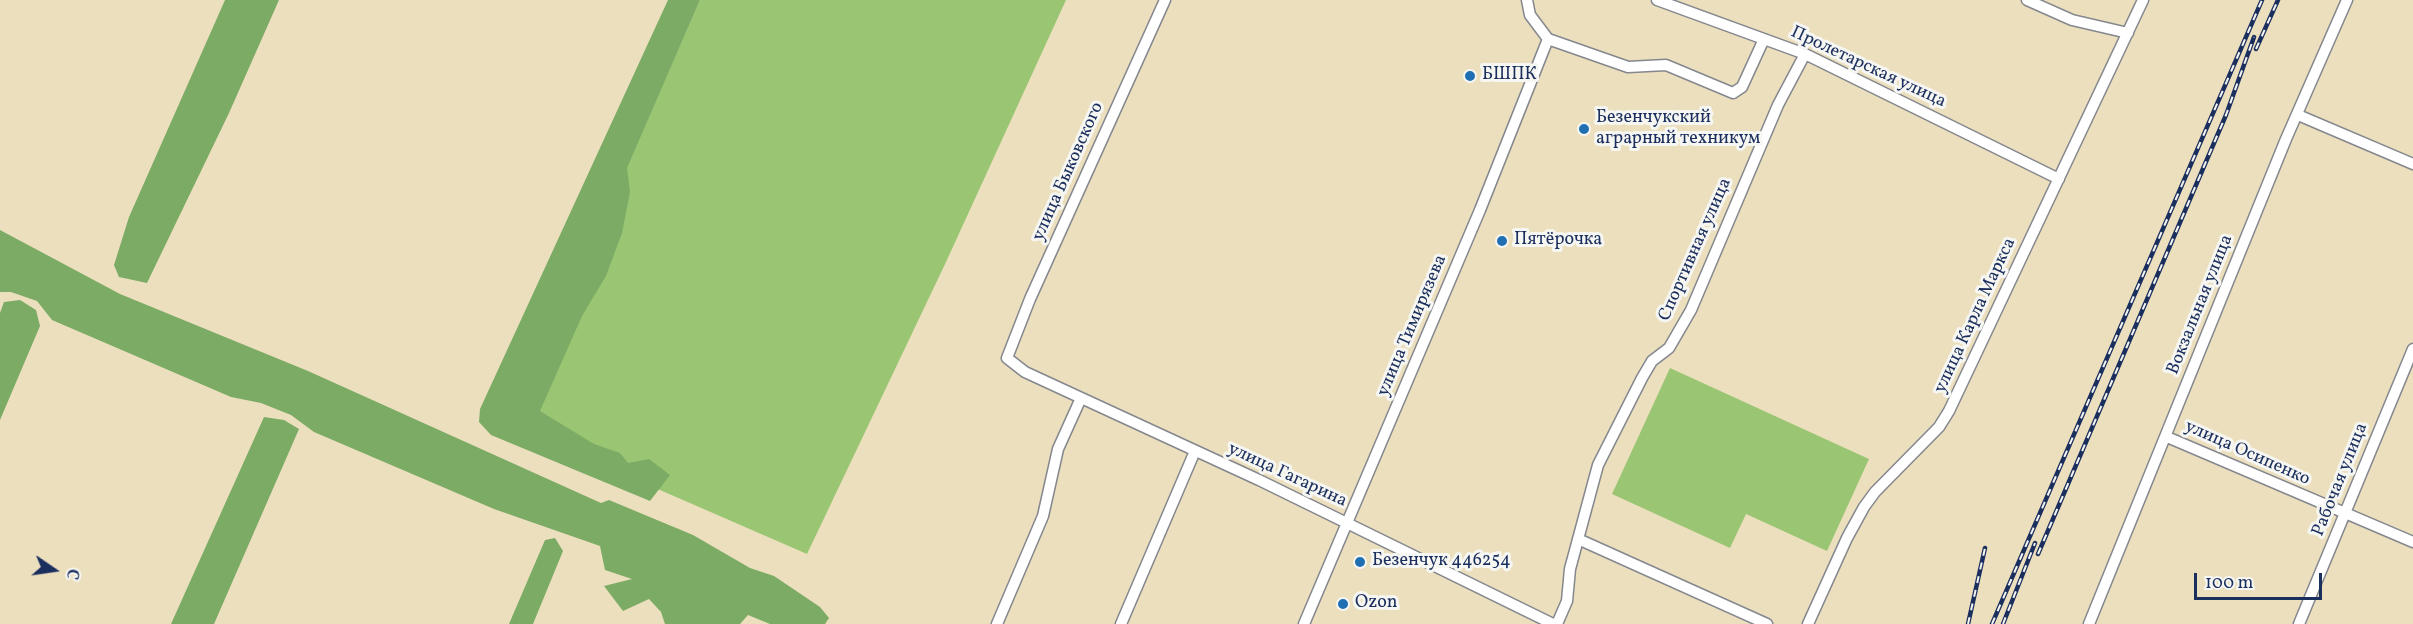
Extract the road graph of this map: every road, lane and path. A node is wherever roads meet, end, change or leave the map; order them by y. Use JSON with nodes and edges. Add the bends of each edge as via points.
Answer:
{"nodes":[{"id":1,"x":1165,"y":0,"type":"edge"},
{"id":2,"x":1527,"y":0,"type":"edge"},
{"id":3,"x":1657,"y":0,"type":"edge"},
{"id":4,"x":2027,"y":0,"type":"edge"},
{"id":5,"x":2143,"y":0,"type":"edge"},
{"id":6,"x":2346,"y":0,"type":"edge"},
{"id":7,"x":2128,"y":33,"type":"junction"},
{"id":8,"x":1548,"y":39,"type":"junction"},
{"id":9,"x":1764,"y":39,"type":"junction"},
{"id":10,"x":1804,"y":54,"type":"junction"},
{"id":11,"x":2298,"y":115,"type":"junction"},
{"id":12,"x":2413,"y":164,"type":"edge"},
{"id":13,"x":2059,"y":179,"type":"junction"},
{"id":14,"x":2413,"y":349,"type":"edge"},
{"id":15,"x":1007,"y":358,"type":"joint"},
{"id":16,"x":1081,"y":398,"type":"junction"},
{"id":17,"x":2167,"y":437,"type":"junction"},
{"id":18,"x":1195,"y":451,"type":"junction"},
{"id":19,"x":2345,"y":515,"type":"junction"},
{"id":20,"x":1347,"y":523,"type":"junction"},
{"id":21,"x":1578,"y":539,"type":"junction"},
{"id":22,"x":2413,"y":542,"type":"edge"},
{"id":23,"x":997,"y":624,"type":"edge"},
{"id":24,"x":1121,"y":624,"type":"edge"},
{"id":25,"x":1304,"y":624,"type":"edge"},
{"id":26,"x":1555,"y":624,"type":"edge"},
{"id":27,"x":1767,"y":624,"type":"edge"},
{"id":28,"x":1808,"y":624,"type":"edge"},
{"id":29,"x":2089,"y":624,"type":"edge"},
{"id":30,"x":2300,"y":624,"type":"edge"}],
"edges":[{"from":1,"to":15,"type":"street","name":"улица Быковского"},
{"from":2,"to":8,"type":"street","via":[[1530,15]]},
{"from":3,"to":9,"type":"street","name":"Пролетарская улица"},
{"from":4,"to":7,"type":"street","via":[[2072,20]]},
{"from":5,"to":7,"type":"street","name":"улица Карла Маркса"},
{"from":6,"to":11,"type":"street","name":"Вокзальная улица"},
{"from":7,"to":13,"type":"street","name":"улица Карла Маркса"},
{"from":8,"to":9,"type":"street","via":[[1628,67],[1666,65],[1733,93],[1742,87]]},
{"from":8,"to":20,"type":"street","name":"улица Тимирязева"},
{"from":9,"to":10,"type":"street","name":"Пролетарская улица"},
{"from":10,"to":13,"type":"street","name":"Пролетарская улица"},
{"from":10,"to":21,"type":"street","name":"Спортивная улица","via":[[1778,105],[1691,310],[1669,348],[1652,361],[1598,465]]},
{"from":11,"to":12,"type":"street"},
{"from":11,"to":17,"type":"street","name":"Вокзальная улица"},
{"from":13,"to":28,"type":"street","name":"улица Карла Маркса","via":[[1949,411],[1864,507]]},
{"from":14,"to":19,"type":"street","name":"Рабочая улица"},
{"from":15,"to":16,"type":"street","name":"улица Гагарина","via":[[1024,372]]},
{"from":16,"to":18,"type":"street","name":"улица Гагарина"},
{"from":16,"to":23,"type":"street","via":[[1058,449],[1043,516]]},
{"from":17,"to":19,"type":"street","name":"улица Осипенко"},
{"from":17,"to":29,"type":"street","name":"Вокзальная улица"},
{"from":18,"to":20,"type":"street","name":"улица Гагарина"},
{"from":18,"to":24,"type":"street"},
{"from":19,"to":22,"type":"street","name":"улица Осипенко"},
{"from":19,"to":30,"type":"street","name":"Рабочая улица"},
{"from":20,"to":25,"type":"street","name":"улица Тимирязева"},
{"from":20,"to":26,"type":"street","name":"улица Гагарина"},
{"from":21,"to":26,"type":"street","name":"Спортивная улица","via":[[1567,601]]},
{"from":21,"to":27,"type":"street"}]}
